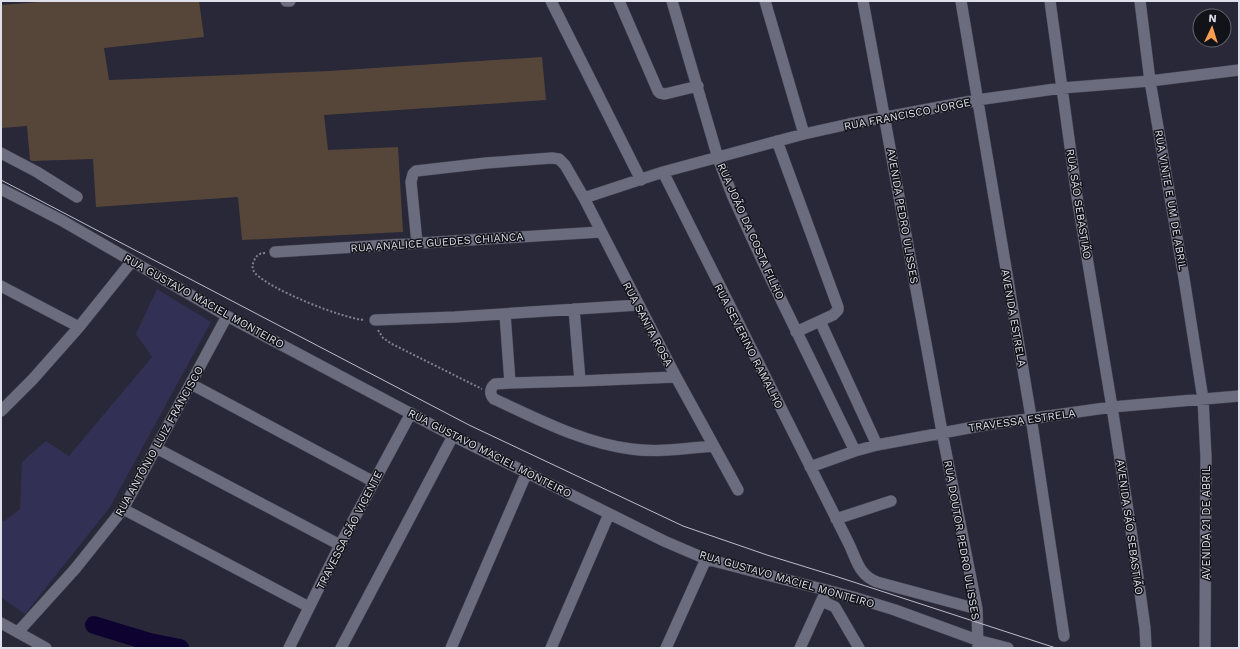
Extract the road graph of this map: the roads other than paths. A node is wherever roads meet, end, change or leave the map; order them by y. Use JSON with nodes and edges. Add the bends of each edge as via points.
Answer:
{"nodes":[{"id":1,"x":286,"y":1,"type":"edge"},
{"id":2,"x":290,"y":1,"type":"edge"},
{"id":3,"x":551,"y":1,"type":"edge"},
{"id":4,"x":620,"y":1,"type":"edge"},
{"id":5,"x":672,"y":1,"type":"edge"},
{"id":6,"x":765,"y":1,"type":"edge"},
{"id":7,"x":863,"y":1,"type":"edge"},
{"id":8,"x":961,"y":1,"type":"edge"},
{"id":9,"x":1050,"y":1,"type":"edge"},
{"id":10,"x":1140,"y":1,"type":"edge"},
{"id":11,"x":1239,"y":70,"type":"edge"},
{"id":12,"x":1150,"y":81,"type":"junction"},
{"id":13,"x":698,"y":86,"type":"junction"},
{"id":14,"x":1062,"y":88,"type":"junction"},
{"id":15,"x":977,"y":100,"type":"junction"},
{"id":16,"x":885,"y":118,"type":"junction"},
{"id":17,"x":804,"y":134,"type":"junction"},
{"id":18,"x":777,"y":141,"type":"junction"},
{"id":19,"x":1,"y":153,"type":"edge"},
{"id":20,"x":718,"y":158,"type":"junction"},
{"id":21,"x":663,"y":172,"type":"junction"},
{"id":22,"x":641,"y":180,"type":"junction"},
{"id":23,"x":1,"y":189,"type":"edge"},
{"id":24,"x":77,"y":197,"type":"dead end"},
{"id":25,"x":584,"y":198,"type":"junction"},
{"id":26,"x":600,"y":232,"type":"junction"},
{"id":27,"x":417,"y":243,"type":"junction"},
{"id":28,"x":274,"y":252,"type":"road end"},
{"id":29,"x":132,"y":261,"type":"junction"},
{"id":30,"x":1,"y":286,"type":"edge"},
{"id":31,"x":638,"y":305,"type":"junction"},
{"id":32,"x":574,"y":309,"type":"junction"},
{"id":33,"x":504,"y":314,"type":"junction"},
{"id":34,"x":227,"y":316,"type":"junction"},
{"id":35,"x":375,"y":320,"type":"road end"},
{"id":36,"x":820,"y":322,"type":"junction"},
{"id":37,"x":79,"y":327,"type":"junction"},
{"id":38,"x":796,"y":332,"type":"junction"},
{"id":39,"x":676,"y":377,"type":"junction"},
{"id":40,"x":580,"y":382,"type":"junction"},
{"id":41,"x":510,"y":383,"type":"junction"},
{"id":42,"x":191,"y":384,"type":"junction"},
{"id":43,"x":1239,"y":396,"type":"edge"},
{"id":44,"x":1203,"y":399,"type":"junction"},
{"id":45,"x":1112,"y":407,"type":"junction"},
{"id":46,"x":1,"y":411,"type":"edge"},
{"id":47,"x":411,"y":413,"type":"junction"},
{"id":48,"x":1031,"y":417,"type":"junction"},
{"id":49,"x":942,"y":432,"type":"junction"},
{"id":50,"x":454,"y":436,"type":"junction"},
{"id":51,"x":714,"y":446,"type":"junction"},
{"id":52,"x":877,"y":446,"type":"junction"},
{"id":53,"x":156,"y":448,"type":"junction"},
{"id":54,"x":856,"y":451,"type":"junction"},
{"id":55,"x":810,"y":467,"type":"junction"},
{"id":56,"x":526,"y":472,"type":"junction"},
{"id":57,"x":374,"y":482,"type":"junction"},
{"id":58,"x":738,"y":490,"type":"dead end"},
{"id":59,"x":892,"y":501,"type":"dead end"},
{"id":60,"x":123,"y":509,"type":"junction"},
{"id":61,"x":609,"y":514,"type":"junction"},
{"id":62,"x":836,"y":519,"type":"junction"},
{"id":63,"x":340,"y":545,"type":"junction"},
{"id":64,"x":706,"y":559,"type":"junction"},
{"id":65,"x":824,"y":596,"type":"junction"},
{"id":66,"x":309,"y":607,"type":"junction"},
{"id":67,"x":977,"y":609,"type":"junction"},
{"id":68,"x":1,"y":623,"type":"edge"},
{"id":69,"x":18,"y":632,"type":"junction"},
{"id":70,"x":1064,"y":636,"type":"dead end"},
{"id":71,"x":978,"y":644,"type":"edge"},
{"id":72,"x":46,"y":648,"type":"edge"},
{"id":73,"x":289,"y":648,"type":"edge"},
{"id":74,"x":341,"y":648,"type":"edge"},
{"id":75,"x":451,"y":648,"type":"edge"},
{"id":76,"x":551,"y":648,"type":"edge"},
{"id":77,"x":666,"y":648,"type":"edge"},
{"id":78,"x":800,"y":648,"type":"edge"},
{"id":79,"x":859,"y":648,"type":"edge"},
{"id":80,"x":1008,"y":648,"type":"edge"},
{"id":81,"x":1146,"y":648,"type":"edge"},
{"id":82,"x":1205,"y":648,"type":"edge"}],
"edges":[{"from":1,"to":2,"type":"street"},
{"from":3,"to":22,"type":"street"},
{"from":4,"to":13,"type":"street","via":[[660,93]]},
{"from":5,"to":13,"type":"street","name":"RUA JOÃO DA COSTA FILHO"},
{"from":6,"to":17,"type":"street"},
{"from":7,"to":16,"type":"street","name":"AVENIDA PEDRO ULISSES"},
{"from":8,"to":15,"type":"street","name":"AVENIDA ESTRELA"},
{"from":9,"to":14,"type":"street","name":"RUA SÃO SEBASTIÃO"},
{"from":10,"to":12,"type":"street","name":"RUA VINTE E UM DE ABRIL"},
{"from":11,"to":12,"type":"street","name":"RUA FRANCISCO JORGE"},
{"from":12,"to":14,"type":"street","name":"RUA FRANCISCO JORGE"},
{"from":12,"to":44,"type":"street","name":"RUA VINTE E UM DE ABRIL"},
{"from":13,"to":20,"type":"street","name":"RUA JOÃO DA COSTA FILHO"},
{"from":14,"to":15,"type":"street","name":"RUA FRANCISCO JORGE"},
{"from":14,"to":45,"type":"street","name":"RUA SÃO SEBASTIÃO","via":[[1077,197]]},
{"from":15,"to":16,"type":"street","name":"RUA FRANCISCO JORGE"},
{"from":15,"to":48,"type":"street","name":"AVENIDA ESTRELA"},
{"from":16,"to":17,"type":"street","name":"RUA FRANCISCO JORGE"},
{"from":16,"to":49,"type":"street","name":"AVENIDA PEDRO ULISSES"},
{"from":17,"to":18,"type":"street","name":"RUA FRANCISCO JORGE"},
{"from":18,"to":20,"type":"street","name":"RUA FRANCISCO JORGE"},
{"from":18,"to":36,"type":"street","via":[[838,307],[833,315]]},
{"from":19,"to":24,"type":"street"},
{"from":20,"to":21,"type":"street","name":"RUA FRANCISCO JORGE"},
{"from":20,"to":38,"type":"street","name":"RUA JOÃO DA COSTA FILHO","via":[[733,197]]},
{"from":21,"to":22,"type":"street","name":"RUA FRANCISCO JORGE"},
{"from":21,"to":55,"type":"street","name":"RUA SEVERINO RAMALHO"},
{"from":22,"to":25,"type":"street","name":"RUA FRANCISCO JORGE"},
{"from":23,"to":29,"type":"street","name":"RUA GUSTAVO MACIEL MONTEIRO"},
{"from":25,"to":26,"type":"street","name":"RUA SANTA ROSA"},
{"from":25,"to":27,"type":"street","name":"RUA SANTA ROSA","via":[[559,159],[486,163],[416,171],[411,182]]},
{"from":26,"to":27,"type":"street","name":"RUA ANALICE GUEDES CHIANCA"},
{"from":26,"to":31,"type":"street","name":"RUA SANTA ROSA"},
{"from":27,"to":28,"type":"street","name":"RUA ANALICE GUEDES CHIANCA"},
{"from":29,"to":34,"type":"street","name":"RUA GUSTAVO MACIEL MONTEIRO"},
{"from":29,"to":37,"type":"street"},
{"from":30,"to":37,"type":"street"},
{"from":31,"to":32,"type":"street"},
{"from":31,"to":39,"type":"street","name":"RUA SANTA ROSA"},
{"from":32,"to":33,"type":"street"},
{"from":32,"to":40,"type":"street"},
{"from":33,"to":35,"type":"street"},
{"from":33,"to":41,"type":"street"},
{"from":34,"to":42,"type":"street","name":"RUA ANTÔNIO LUIZ FRANCISCO"},
{"from":34,"to":47,"type":"street","name":"RUA GUSTAVO MACIEL MONTEIRO"},
{"from":36,"to":38,"type":"street"},
{"from":36,"to":52,"type":"street"},
{"from":37,"to":46,"type":"street"},
{"from":38,"to":54,"type":"street","name":"RUA JOÃO DA COSTA FILHO"},
{"from":39,"to":40,"type":"street"},
{"from":39,"to":51,"type":"street","name":"RUA SANTA ROSA"},
{"from":40,"to":41,"type":"street"},
{"from":41,"to":51,"type":"street","via":[[496,384],[491,389],[494,399],[574,434],[608,445],[633,450]]},
{"from":42,"to":53,"type":"street","name":"RUA ANTÔNIO LUIZ FRANCISCO"},
{"from":42,"to":57,"type":"street"},
{"from":43,"to":44,"type":"street","name":"TRAVESSA ESTRELA"},
{"from":44,"to":45,"type":"street","name":"TRAVESSA ESTRELA"},
{"from":44,"to":82,"type":"street","name":"AVENIDA 21 DE ABRIL","via":[[1206,457]]},
{"from":45,"to":48,"type":"street","name":"TRAVESSA ESTRELA"},
{"from":45,"to":81,"type":"street","name":"AVENIDA SÃO SEBASTIÃO"},
{"from":47,"to":50,"type":"street","name":"RUA GUSTAVO MACIEL MONTEIRO"},
{"from":47,"to":57,"type":"street","name":"TRAVESSA SÃO VICENTE"},
{"from":48,"to":49,"type":"street","name":"TRAVESSA ESTRELA"},
{"from":48,"to":70,"type":"street","name":"AVENIDA ESTRELA"},
{"from":49,"to":52,"type":"street","name":"TRAVESSA ESTRELA"},
{"from":49,"to":67,"type":"street","name":"RUA DOUTOR PEDRO ULISSES"},
{"from":50,"to":56,"type":"street","name":"RUA GUSTAVO MACIEL MONTEIRO"},
{"from":50,"to":74,"type":"street"},
{"from":51,"to":58,"type":"street","name":"RUA SANTA ROSA"},
{"from":52,"to":54,"type":"street","name":"TRAVESSA ESTRELA"},
{"from":53,"to":60,"type":"street","name":"RUA ANTÔNIO LUIZ FRANCISCO"},
{"from":53,"to":63,"type":"street"},
{"from":54,"to":55,"type":"street","name":"TRAVESSA ESTRELA"},
{"from":55,"to":62,"type":"street","name":"RUA SEVERINO RAMALHO"},
{"from":56,"to":61,"type":"street","name":"RUA GUSTAVO MACIEL MONTEIRO"},
{"from":56,"to":75,"type":"street"},
{"from":57,"to":63,"type":"street","name":"TRAVESSA SÃO VICENTE"},
{"from":59,"to":62,"type":"street"},
{"from":60,"to":66,"type":"street"},
{"from":60,"to":69,"type":"street","name":"RUA ANTÔNIO LUIZ FRANCISCO","via":[[80,563]]},
{"from":61,"to":64,"type":"street","name":"RUA GUSTAVO MACIEL MONTEIRO"},
{"from":61,"to":76,"type":"street"},
{"from":62,"to":67,"type":"street","name":"RUA SEVERINO RAMALHO","via":[[861,570],[870,579]]},
{"from":63,"to":66,"type":"street","name":"TRAVESSA SÃO VICENTE"},
{"from":64,"to":65,"type":"street","name":"RUA GUSTAVO MACIEL MONTEIRO"},
{"from":64,"to":77,"type":"street"},
{"from":65,"to":71,"type":"street","name":"RUA GUSTAVO MACIEL MONTEIRO","via":[[871,602]]},
{"from":65,"to":78,"type":"street"},
{"from":65,"to":79,"type":"street","via":[[834,607]]},
{"from":66,"to":73,"type":"street","name":"TRAVESSA SÃO VICENTE"},
{"from":67,"to":71,"type":"street","name":"RUA DOUTOR PEDRO ULISSES"},
{"from":68,"to":69,"type":"street"},
{"from":69,"to":72,"type":"street"},
{"from":71,"to":80,"type":"street","name":"RUA GUSTAVO MACIEL MONTEIRO"}]}
